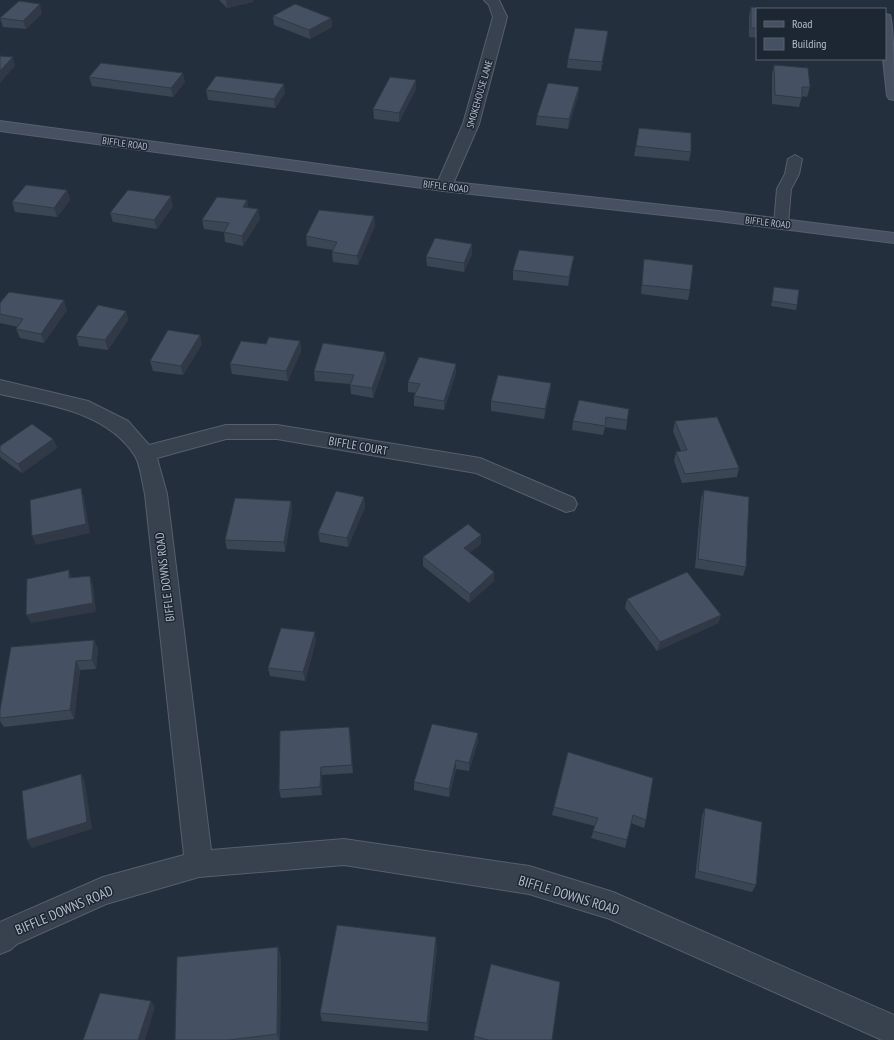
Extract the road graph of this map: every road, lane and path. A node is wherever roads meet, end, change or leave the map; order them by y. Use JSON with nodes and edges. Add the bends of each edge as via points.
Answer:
{"nodes":[{"id":1,"x":491,"y":0,"type":"edge"},
{"id":2,"x":886,"y":27,"type":"edge"},
{"id":3,"x":894,"y":96,"type":"edge"},
{"id":4,"x":0,"y":126,"type":"edge"},
{"id":5,"x":795,"y":159,"type":"dead end"},
{"id":6,"x":444,"y":186,"type":"junction"},
{"id":7,"x":781,"y":224,"type":"junction"},
{"id":8,"x":894,"y":238,"type":"edge"},
{"id":9,"x":0,"y":387,"type":"edge"},
{"id":10,"x":145,"y":454,"type":"junction"},
{"id":11,"x":566,"y":504,"type":"dead end"},
{"id":12,"x":198,"y":864,"type":"junction"},
{"id":13,"x":0,"y":940,"type":"edge"},
{"id":14,"x":894,"y":1030,"type":"edge"}],
"edges":[{"from":1,"to":6,"type":"street","name":"SMOKEHOUSE LANE","via":[[500,17],[472,124]]},
{"from":2,"to":3,"type":"street"},
{"from":4,"to":6,"type":"street","name":"BIFFLE ROAD"},
{"from":5,"to":7,"type":"lane","via":[[792,174],[784,189]]},
{"from":6,"to":7,"type":"street","name":"BIFFLE ROAD"},
{"from":7,"to":8,"type":"street","name":"BIFFLE ROAD"},
{"from":9,"to":10,"type":"street","name":"BIFFLE DOWNS ROAD","via":[[81,406],[121,426]]},
{"from":10,"to":11,"type":"street","name":"BIFFLE COURT","via":[[226,432],[277,432],[480,466]]},
{"from":10,"to":12,"type":"street","name":"BIFFLE DOWNS ROAD","via":[[156,494]]},
{"from":12,"to":13,"type":"street","name":"BIFFLE DOWNS ROAD","via":[[103,891],[7,934]]},
{"from":12,"to":14,"type":"street","name":"BIFFLE DOWNS ROAD","via":[[344,852],[529,880],[612,906]]}]}
